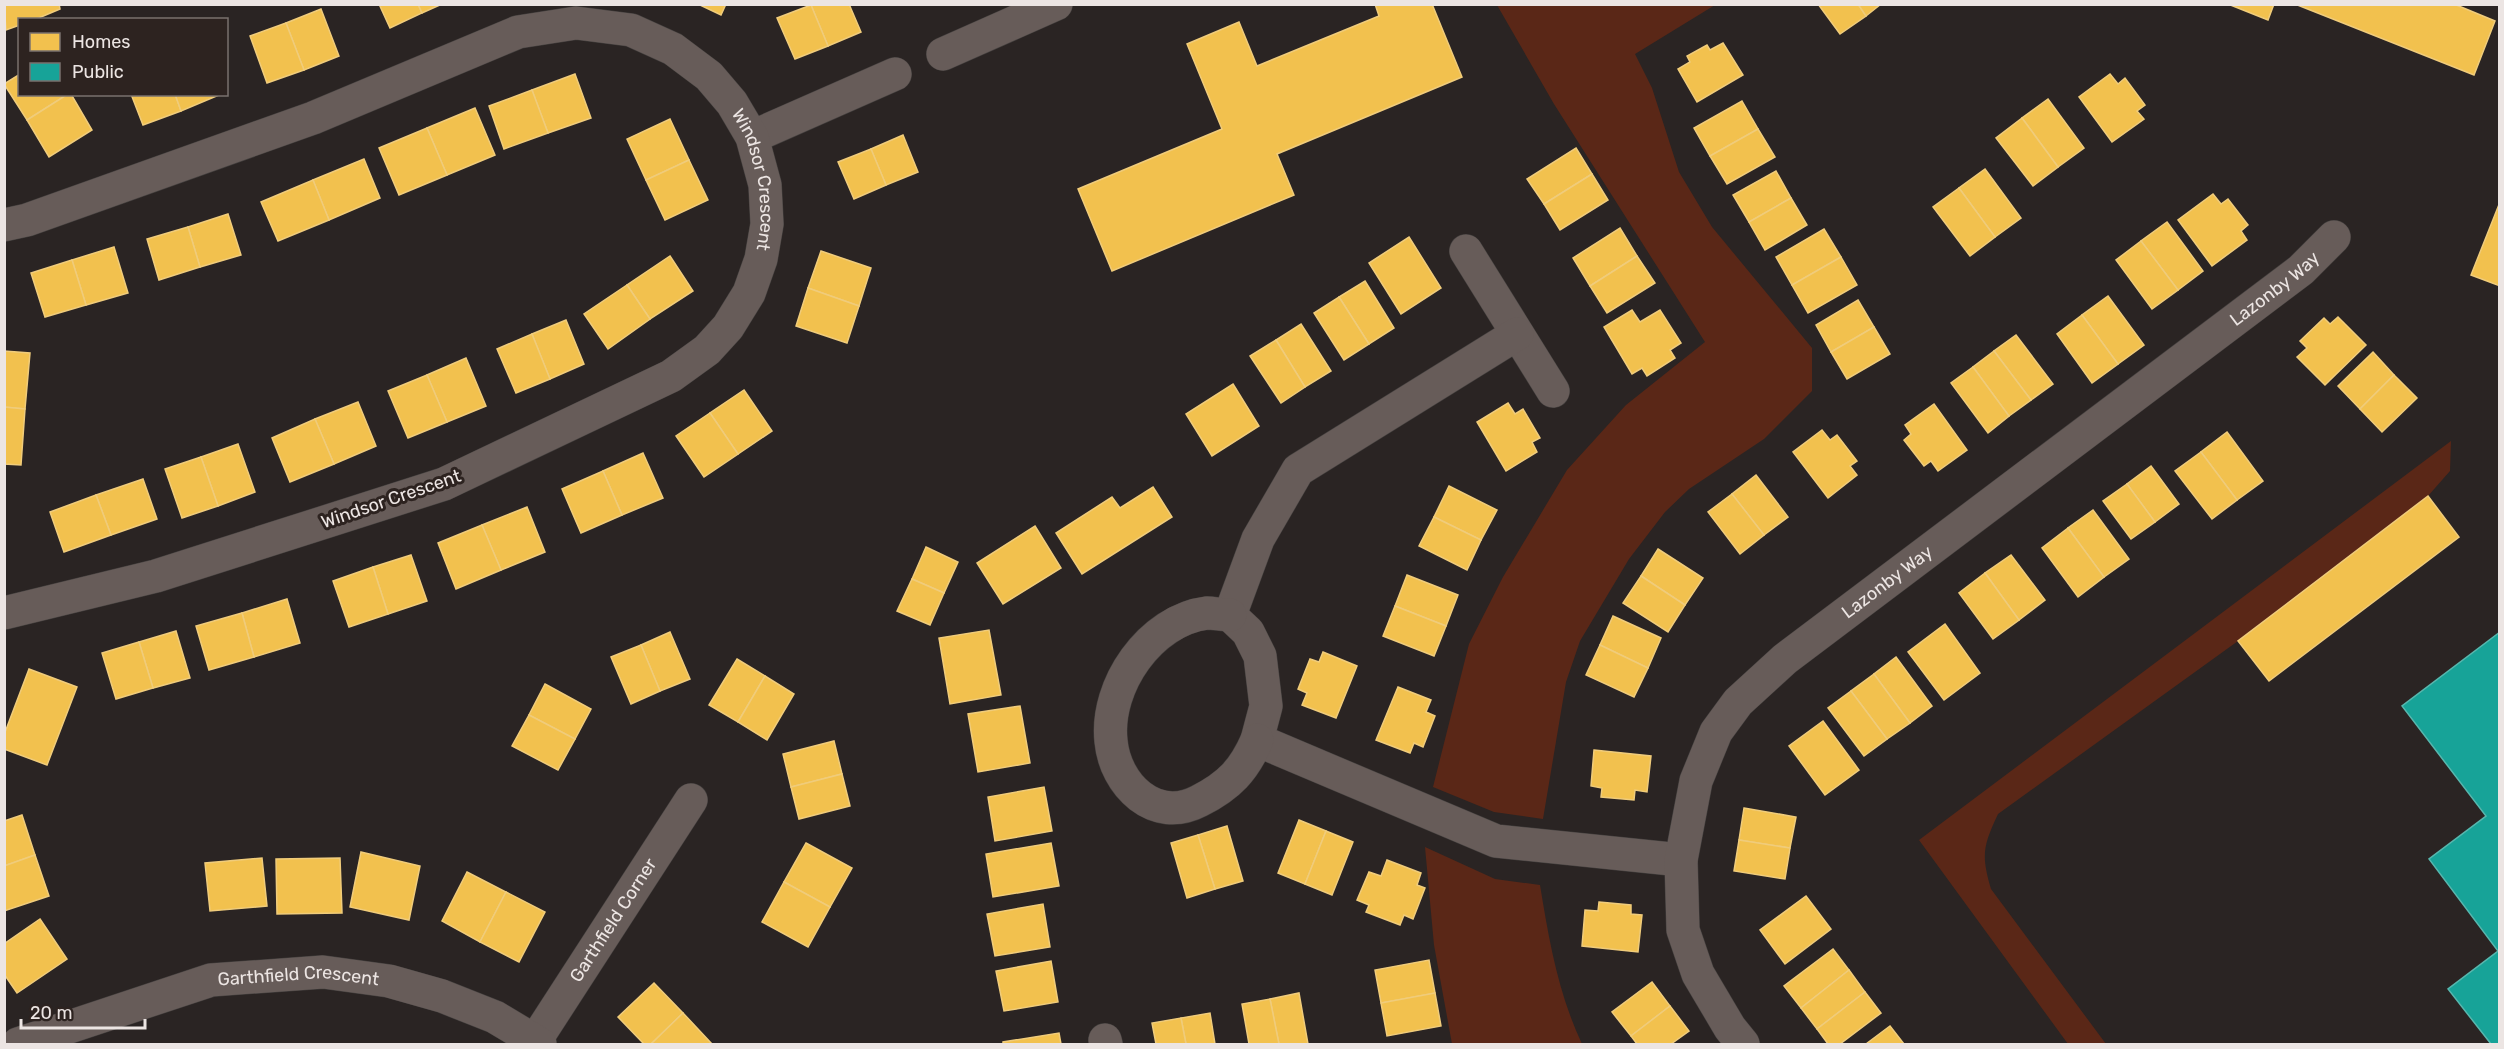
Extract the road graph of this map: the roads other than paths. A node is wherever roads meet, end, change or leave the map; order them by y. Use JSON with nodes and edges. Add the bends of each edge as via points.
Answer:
{"nodes":[{"id":1,"x":1056,"y":4,"type":"edge"},
{"id":2,"x":943,"y":54,"type":"dead end"},
{"id":3,"x":895,"y":74,"type":"dead end"},
{"id":4,"x":752,"y":137,"type":"junction"},
{"id":5,"x":4,"y":225,"type":"edge"},
{"id":6,"x":2334,"y":237,"type":"dead end"},
{"id":7,"x":1466,"y":251,"type":"dead end"},
{"id":8,"x":1517,"y":334,"type":"junction"},
{"id":9,"x":1553,"y":391,"type":"dead end"},
{"id":10,"x":4,"y":613,"type":"edge"},
{"id":11,"x":1230,"y":615,"type":"junction"},
{"id":12,"x":1257,"y":740,"type":"junction"},
{"id":13,"x":691,"y":800,"type":"dead end"},
{"id":14,"x":1681,"y":860,"type":"junction"},
{"id":15,"x":537,"y":1042,"type":"edge"},
{"id":16,"x":18,"y":1044,"type":"edge"},
{"id":17,"x":1743,"y":1044,"type":"edge"}],
"edges":[{"from":1,"to":2,"type":"street"},
{"from":3,"to":4,"type":"street"},
{"from":4,"to":5,"type":"street","name":"Windsor Crescent","via":[[732,103],[709,76],[673,49],[631,30],[576,23],[518,32],[314,118]]},
{"from":4,"to":10,"type":"street","name":"Windsor Crescent","via":[[765,184],[767,224],[761,259],[749,293],[728,327],[707,350],[671,376],[444,484],[156,576]]},
{"from":6,"to":14,"type":"street","name":"Lazonby Way","via":[[2301,270],[1785,659],[1738,702],[1716,732],[1696,781]]},
{"from":7,"to":8,"type":"street"},
{"from":8,"to":9,"type":"street"},
{"from":8,"to":11,"type":"street","via":[[1299,470],[1258,539]]},
{"from":11,"to":12,"type":"street","via":[[1248,632],[1260,656],[1266,706]]},
{"from":11,"to":12,"type":"street","via":[[1207,613],[1178,622],[1135,659],[1111,714],[1111,741],[1116,764],[1129,785],[1143,801],[1166,809],[1194,804],[1222,790],[1247,761]]},
{"from":12,"to":14,"type":"street","via":[[1496,841]]},
{"from":13,"to":15,"type":"street","name":"Garthfield Corner"},
{"from":14,"to":17,"type":"street","name":"Lazonby Way","via":[[1683,930],[1698,974]]},
{"from":15,"to":16,"type":"street","name":"Garthfield Crescent","via":[[495,1017],[442,996],[389,981],[323,972],[211,980]]}]}
